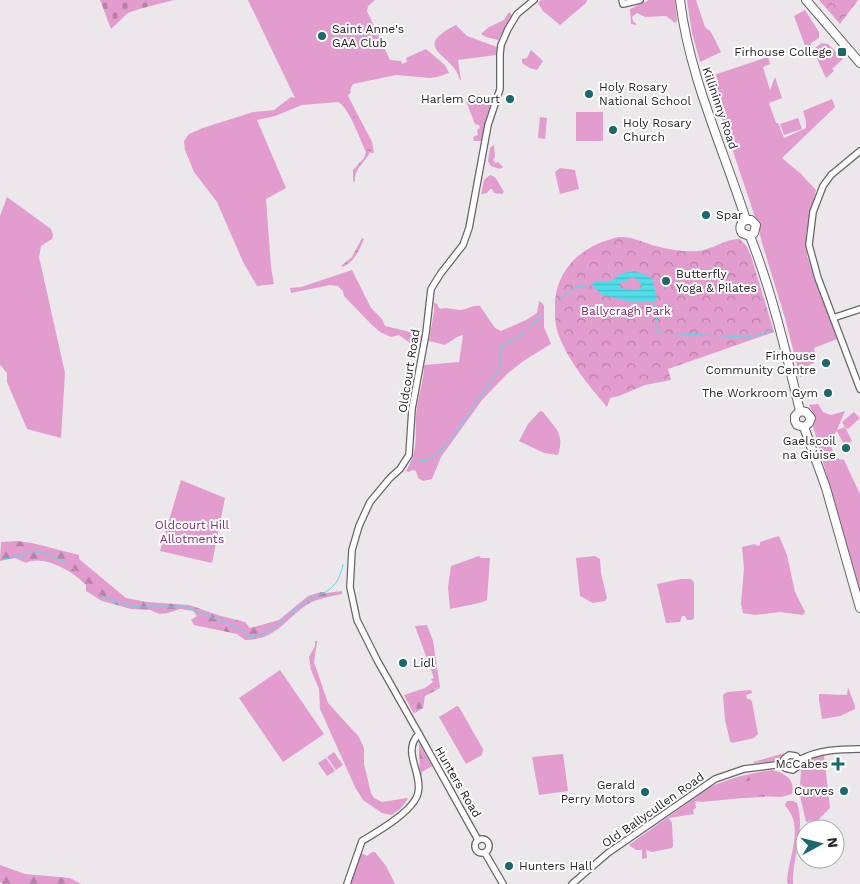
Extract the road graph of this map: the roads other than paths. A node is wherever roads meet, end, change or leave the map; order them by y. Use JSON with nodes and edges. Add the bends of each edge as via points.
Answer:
{"nodes":[{"id":1,"x":534,"y":0,"type":"edge"},
{"id":2,"x":622,"y":0,"type":"edge"},
{"id":3,"x":640,"y":0,"type":"edge"},
{"id":4,"x":680,"y":0,"type":"edge"},
{"id":5,"x":806,"y":0,"type":"edge"},
{"id":6,"x":860,"y":63,"type":"edge"},
{"id":7,"x":860,"y":151,"type":"edge"},
{"id":8,"x":860,"y":309,"type":"edge"},
{"id":9,"x":833,"y":318,"type":"junction"},
{"id":10,"x":860,"y":389,"type":"edge"},
{"id":11,"x":860,"y":608,"type":"edge"},
{"id":12,"x":419,"y":734,"type":"junction"},
{"id":13,"x":860,"y":749,"type":"edge"},
{"id":14,"x":799,"y":760,"type":"junction"},
{"id":15,"x":783,"y":764,"type":"junction"},
{"id":16,"x":478,"y":840,"type":"junction"},
{"id":17,"x":485,"y":852,"type":"junction"},
{"id":18,"x":347,"y":884,"type":"edge"},
{"id":19,"x":504,"y":884,"type":"edge"},
{"id":20,"x":572,"y":884,"type":"edge"}],
"edges":[{"from":1,"to":12,"type":"street","name":"Oldcourt Road","via":[[517,14],[501,45],[500,89],[489,120],[469,228],[460,252],[440,273],[431,289],[412,409],[409,455],[370,502],[352,550],[350,587],[358,620]]},
{"from":2,"to":3,"type":"street","via":[[623,4]]},
{"from":4,"to":11,"type":"main road","name":"Killininny Road","via":[[692,60],[746,220],[740,228],[742,233],[750,236],[777,318],[800,411],[794,421],[804,427],[828,493]]},
{"from":5,"to":6,"type":"main road"},
{"from":7,"to":9,"type":"street","via":[[830,175],[818,198],[812,220],[811,255]]},
{"from":8,"to":9,"type":"street"},
{"from":9,"to":10,"type":"street"},
{"from":12,"to":16,"type":"street","name":"Hunters Road"},
{"from":12,"to":18,"type":"street","via":[[411,749],[418,794],[408,808],[362,841]]},
{"from":13,"to":14,"type":"street","via":[[823,752]]},
{"from":14,"to":15,"type":"street","via":[[789,754]]},
{"from":14,"to":15,"type":"street","via":[[799,765],[792,770]]},
{"from":15,"to":20,"type":"street","name":"Old Ballycullen Road","via":[[744,769],[715,779],[608,853]]},
{"from":16,"to":17,"type":"street","name":"Hunters Road","via":[[476,849],[480,853]]},
{"from":16,"to":17,"type":"street","name":"Hunters Road","via":[[488,843]]},
{"from":17,"to":19,"type":"street","name":"Hunters Road"}]}
